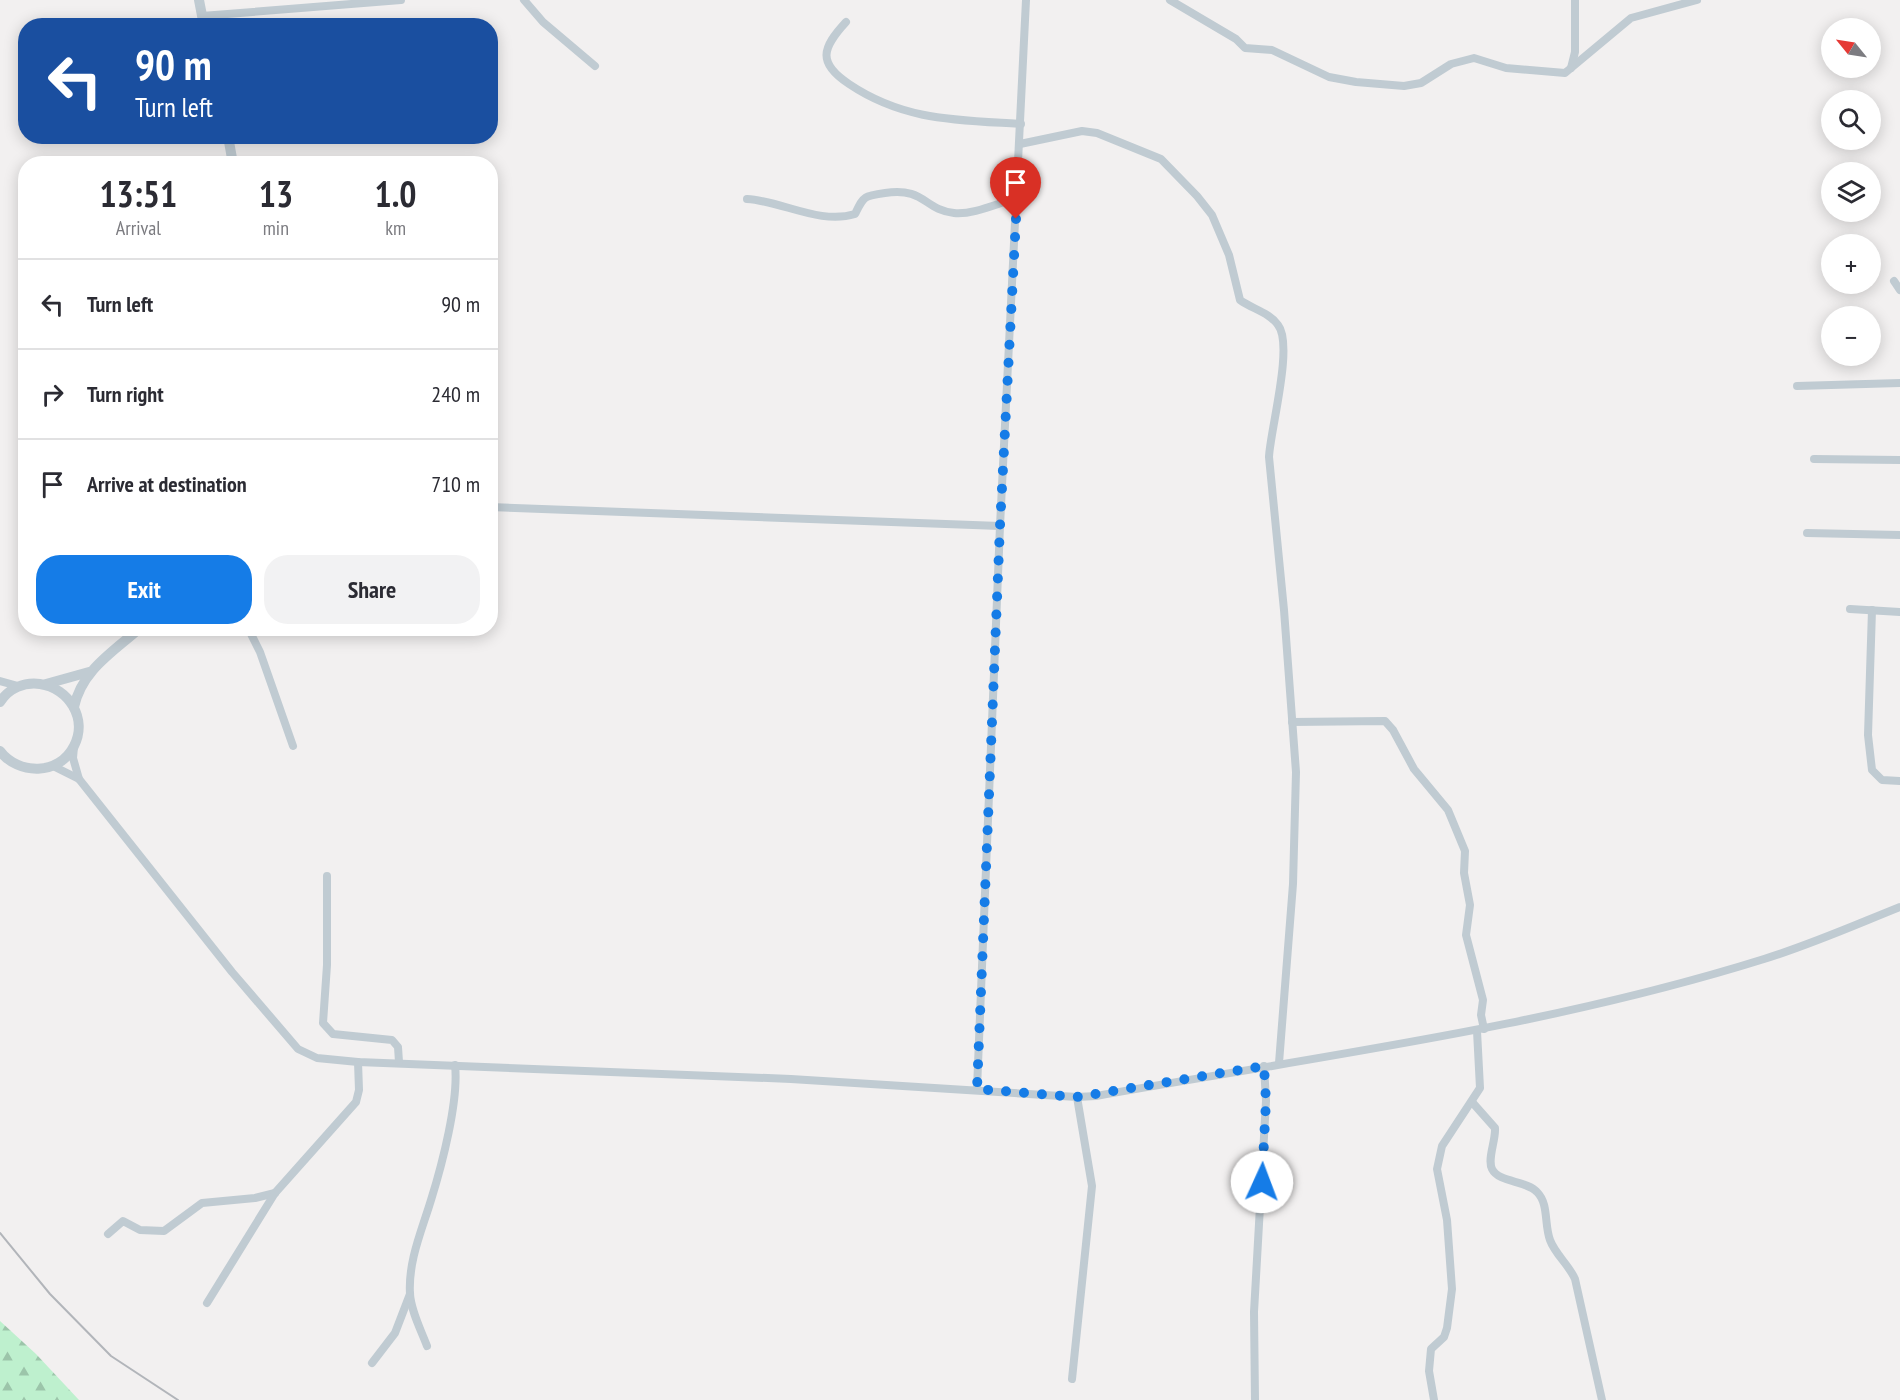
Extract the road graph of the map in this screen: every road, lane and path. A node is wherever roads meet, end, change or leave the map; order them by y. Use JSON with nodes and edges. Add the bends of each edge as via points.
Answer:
{"nodes":[{"id":1,"x":199,"y":0,"type":"edge"},
{"id":2,"x":401,"y":0,"type":"edge"},
{"id":3,"x":524,"y":0,"type":"edge"},
{"id":4,"x":1026,"y":0,"type":"edge"},
{"id":5,"x":1170,"y":0,"type":"edge"},
{"id":6,"x":1575,"y":0,"type":"edge"},
{"id":7,"x":1697,"y":0,"type":"edge"},
{"id":8,"x":202,"y":18,"type":"edge"},
{"id":9,"x":231,"y":18,"type":"edge"},
{"id":10,"x":846,"y":22,"type":"dead end"},
{"id":11,"x":595,"y":66,"type":"dead end"},
{"id":12,"x":1571,"y":68,"type":"junction"},
{"id":13,"x":1021,"y":124,"type":"junction"},
{"id":14,"x":1020,"y":144,"type":"junction"},
{"id":15,"x":1017,"y":198,"type":"junction"},
{"id":16,"x":747,"y":199,"type":"dead end"},
{"id":17,"x":1894,"y":281,"type":"dead end"},
{"id":18,"x":1900,"y":290,"type":"edge"},
{"id":19,"x":1900,"y":383,"type":"edge"},
{"id":20,"x":1797,"y":386,"type":"dead end"},
{"id":21,"x":1814,"y":459,"type":"dead end"},
{"id":22,"x":1900,"y":460,"type":"edge"},
{"id":23,"x":498,"y":507,"type":"edge"},
{"id":24,"x":1000,"y":526,"type":"junction"},
{"id":25,"x":1807,"y":533,"type":"dead end"},
{"id":26,"x":1900,"y":535,"type":"edge"},
{"id":27,"x":1850,"y":609,"type":"dead end"},
{"id":28,"x":1872,"y":610,"type":"junction"},
{"id":29,"x":1900,"y":612,"type":"edge"},
{"id":30,"x":131,"y":636,"type":"edge"},
{"id":31,"x":252,"y":636,"type":"edge"},
{"id":32,"x":89,"y":672,"type":"junction"},
{"id":33,"x":0,"y":681,"type":"edge"},
{"id":34,"x":45,"y":685,"type":"junction"},
{"id":35,"x":18,"y":686,"type":"junction"},
{"id":36,"x":0,"y":702,"type":"edge"},
{"id":37,"x":74,"y":707,"type":"junction"},
{"id":38,"x":1292,"y":722,"type":"junction"},
{"id":39,"x":293,"y":746,"type":"dead end"},
{"id":40,"x":74,"y":747,"type":"junction"},
{"id":41,"x":0,"y":751,"type":"edge"},
{"id":42,"x":14,"y":764,"type":"junction"},
{"id":43,"x":0,"y":765,"type":"edge"},
{"id":44,"x":53,"y":766,"type":"junction"},
{"id":45,"x":79,"y":779,"type":"junction"},
{"id":46,"x":1900,"y":781,"type":"edge"},
{"id":47,"x":327,"y":876,"type":"dead end"},
{"id":48,"x":1900,"y":907,"type":"edge"},
{"id":49,"x":1480,"y":1030,"type":"junction"},
{"id":50,"x":358,"y":1062,"type":"junction"},
{"id":51,"x":399,"y":1062,"type":"junction"},
{"id":52,"x":1279,"y":1064,"type":"junction"},
{"id":53,"x":455,"y":1065,"type":"junction"},
{"id":54,"x":1264,"y":1066,"type":"junction"},
{"id":55,"x":977,"y":1089,"type":"junction"},
{"id":56,"x":1077,"y":1097,"type":"junction"},
{"id":57,"x":1472,"y":1102,"type":"junction"},
{"id":58,"x":276,"y":1192,"type":"junction"},
{"id":59,"x":108,"y":1234,"type":"dead end"},
{"id":60,"x":410,"y":1294,"type":"junction"},
{"id":61,"x":207,"y":1303,"type":"dead end"},
{"id":62,"x":427,"y":1346,"type":"dead end"},
{"id":63,"x":372,"y":1364,"type":"dead end"},
{"id":64,"x":1072,"y":1379,"type":"dead end"},
{"id":65,"x":1255,"y":1400,"type":"edge"},
{"id":66,"x":1434,"y":1400,"type":"edge"},
{"id":67,"x":1602,"y":1400,"type":"edge"}],
"edges":[{"from":1,"to":8,"type":"street"},
{"from":2,"to":9,"type":"street"},
{"from":3,"to":11,"type":"street","via":[[543,22]]},
{"from":4,"to":13,"type":"street"},
{"from":5,"to":12,"type":"street","via":[[1245,48],[1272,50],[1329,77],[1356,82],[1404,86],[1421,83],[1451,64],[1474,58],[1506,68],[1554,74]]},
{"from":6,"to":12,"type":"street","via":[[1575,52]]},
{"from":7,"to":12,"type":"street","via":[[1631,18]]},
{"from":10,"to":13,"type":"street","via":[[826,48],[825,60],[831,70],[866,95],[912,114]]},
{"from":13,"to":14,"type":"street"},
{"from":14,"to":15,"type":"street"},
{"from":14,"to":38,"type":"street","via":[[1082,131],[1097,133],[1161,159],[1212,215],[1230,255],[1240,300],[1281,327],[1278,406],[1269,457]]},
{"from":15,"to":16,"type":"street","via":[[954,213],[900,191],[864,197],[855,214],[833,217]]},
{"from":15,"to":24,"type":"street"},
{"from":17,"to":18,"type":"street"},
{"from":19,"to":20,"type":"street"},
{"from":21,"to":22,"type":"street"},
{"from":23,"to":24,"type":"street"},
{"from":24,"to":55,"type":"street"},
{"from":25,"to":26,"type":"street"},
{"from":27,"to":28,"type":"street"},
{"from":28,"to":29,"type":"street"},
{"from":28,"to":46,"type":"street","via":[[1868,735],[1872,770],[1882,780]]},
{"from":30,"to":32,"type":"street"},
{"from":31,"to":39,"type":"street"},
{"from":32,"to":34,"type":"street"},
{"from":32,"to":37,"type":"street"},
{"from":33,"to":35,"type":"street"},
{"from":34,"to":35,"type":"street"},
{"from":34,"to":37,"type":"street","via":[[62,692]]},
{"from":35,"to":36,"type":"street"},
{"from":37,"to":40,"type":"street","via":[[78,720]]},
{"from":38,"to":49,"type":"street","via":[[1385,721],[1414,769],[1448,810],[1465,851],[1464,873],[1470,905],[1466,935],[1483,1000]]},
{"from":38,"to":52,"type":"street","via":[[1296,772],[1293,884]]},
{"from":40,"to":44,"type":"street"},
{"from":40,"to":45,"type":"street"},
{"from":41,"to":42,"type":"street"},
{"from":42,"to":43,"type":"street"},
{"from":42,"to":44,"type":"street","via":[[40,769]]},
{"from":44,"to":45,"type":"street"},
{"from":45,"to":50,"type":"street","via":[[293,1044],[318,1058]]},
{"from":47,"to":51,"type":"street","via":[[323,1023],[340,1035],[392,1040],[398,1047]]},
{"from":48,"to":49,"type":"street","via":[[1767,958],[1695,980]]},
{"from":49,"to":52,"type":"street"},
{"from":49,"to":57,"type":"street","via":[[1482,1078]]},
{"from":50,"to":51,"type":"street"},
{"from":50,"to":58,"type":"street","via":[[356,1102]]},
{"from":51,"to":53,"type":"street"},
{"from":52,"to":54,"type":"street"},
{"from":53,"to":55,"type":"street"},
{"from":53,"to":60,"type":"street","via":[[453,1108],[418,1241]]},
{"from":54,"to":56,"type":"street"},
{"from":54,"to":65,"type":"street","via":[[1265,1125],[1254,1312]]},
{"from":55,"to":56,"type":"street"},
{"from":56,"to":64,"type":"street","via":[[1092,1186]]},
{"from":57,"to":66,"type":"street","via":[[1442,1146],[1438,1160],[1452,1289],[1444,1337],[1431,1349],[1429,1371]]},
{"from":57,"to":67,"type":"street","via":[[1495,1128],[1493,1171],[1527,1184],[1543,1201],[1550,1240],[1575,1279]]},
{"from":58,"to":59,"type":"street","via":[[202,1203],[164,1231],[140,1230],[123,1221]]},
{"from":58,"to":61,"type":"street"},
{"from":60,"to":62,"type":"street"},
{"from":60,"to":63,"type":"street","via":[[395,1333]]}]}
